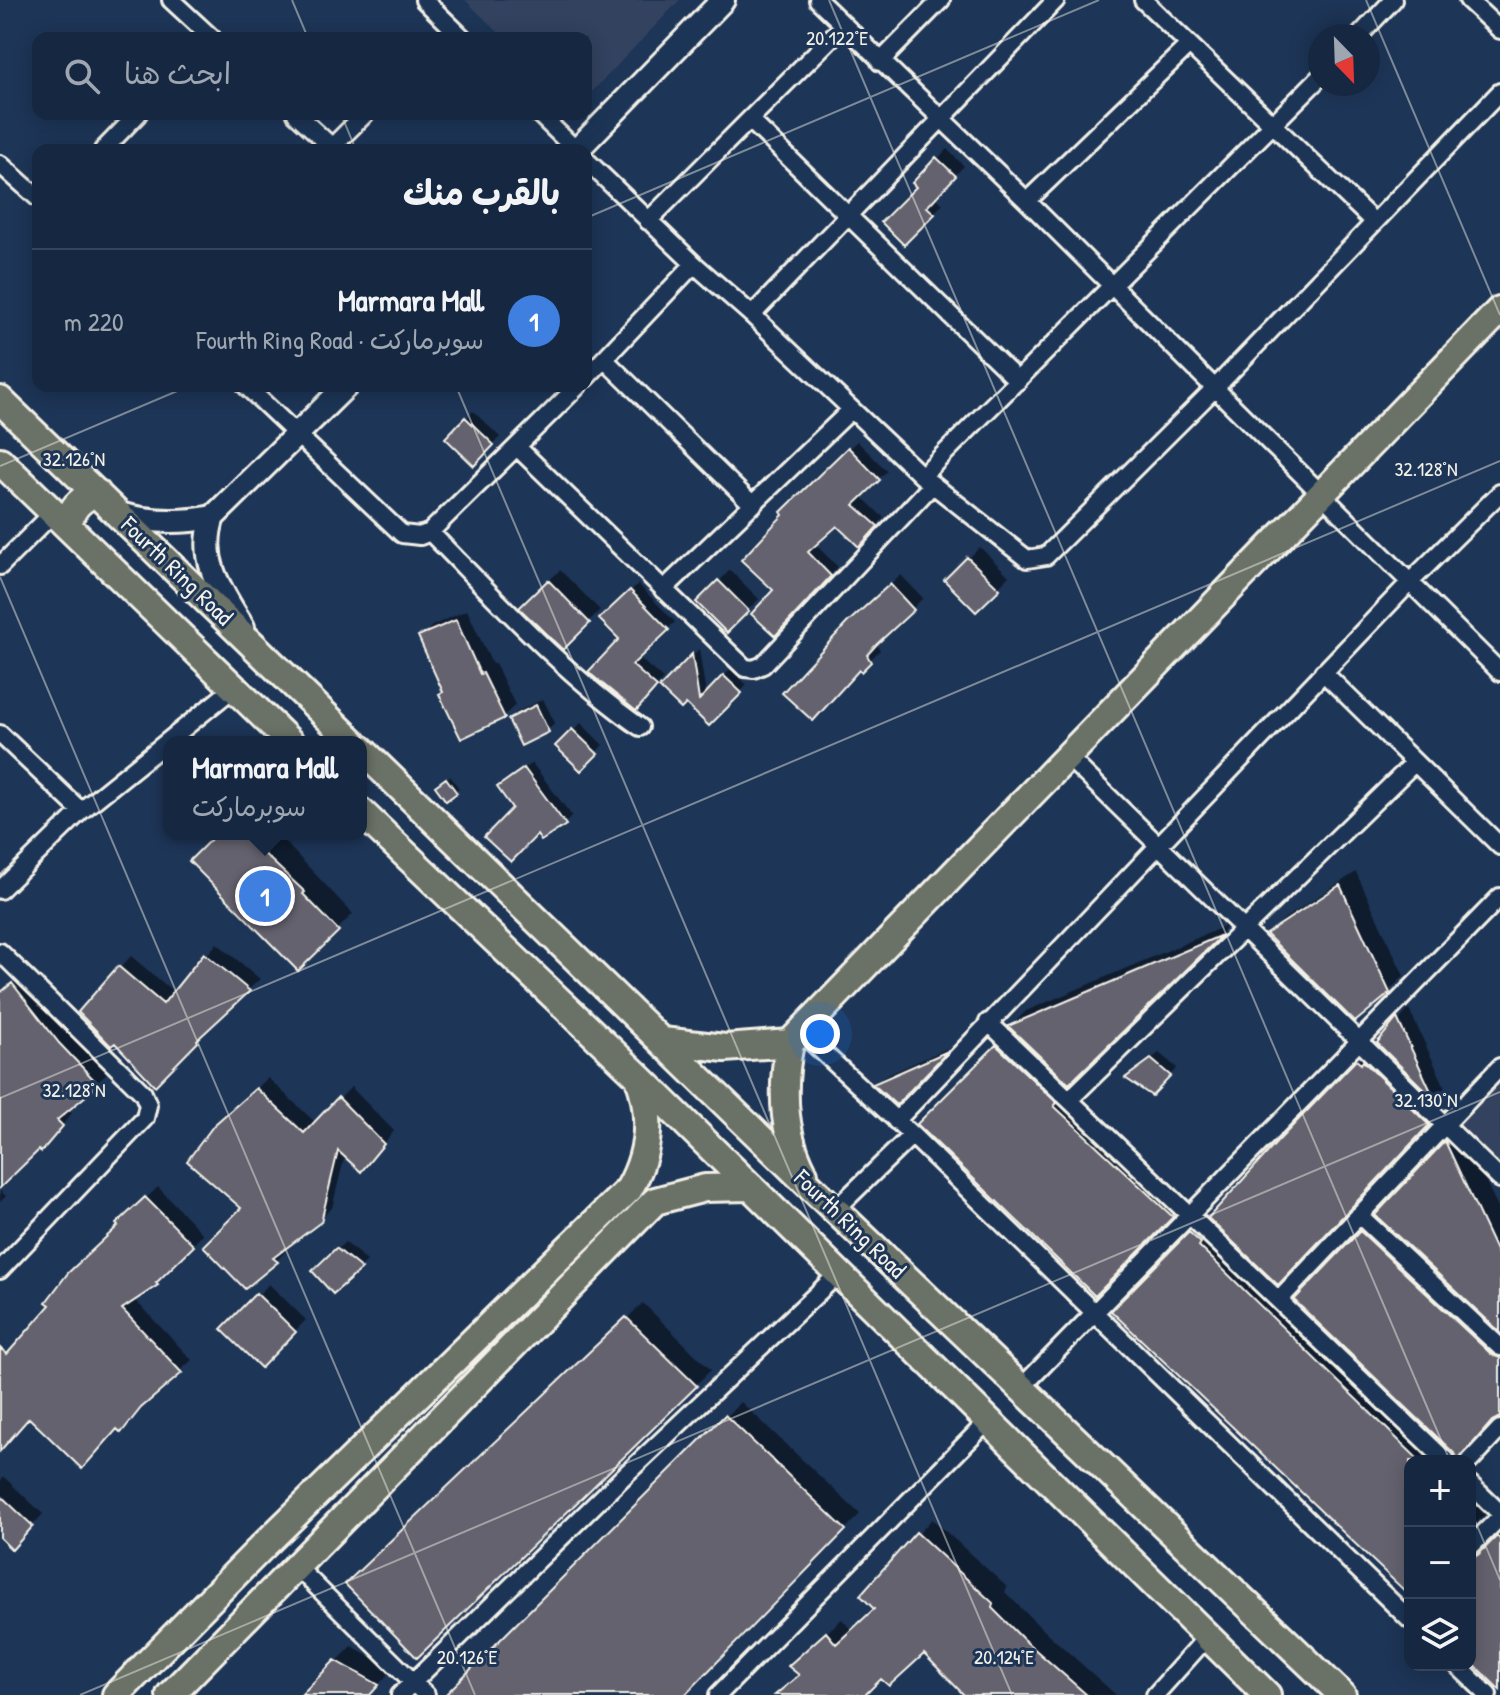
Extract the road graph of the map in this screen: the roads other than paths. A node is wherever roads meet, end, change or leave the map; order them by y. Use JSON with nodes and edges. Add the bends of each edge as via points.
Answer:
{"nodes":[{"id":1,"x":171,"y":0,"type":"edge"},
{"id":2,"x":424,"y":0,"type":"edge"},
{"id":3,"x":723,"y":0,"type":"edge"},
{"id":4,"x":818,"y":0,"type":"edge"},
{"id":5,"x":941,"y":0,"type":"edge"},
{"id":6,"x":1056,"y":0,"type":"edge"},
{"id":7,"x":1143,"y":0,"type":"edge"},
{"id":8,"x":1393,"y":0,"type":"edge"},
{"id":9,"x":1468,"y":0,"type":"edge"},
{"id":10,"x":1370,"y":24,"type":"edge"},
{"id":11,"x":843,"y":26,"type":"junction"},
{"id":12,"x":1500,"y":30,"type":"edge"},
{"id":13,"x":205,"y":32,"type":"edge"},
{"id":14,"x":450,"y":32,"type":"edge"},
{"id":15,"x":1189,"y":45,"type":"junction"},
{"id":16,"x":880,"y":62,"type":"junction"},
{"id":17,"x":1308,"y":90,"type":"edge"},
{"id":18,"x":1500,"y":92,"type":"edge"},
{"id":19,"x":939,"y":119,"type":"junction"},
{"id":20,"x":132,"y":120,"type":"edge"},
{"id":21,"x":302,"y":120,"type":"edge"},
{"id":22,"x":359,"y":120,"type":"edge"},
{"id":23,"x":545,"y":120,"type":"edge"},
{"id":24,"x":750,"y":120,"type":"junction"},
{"id":25,"x":1273,"y":126,"type":"junction"},
{"id":26,"x":109,"y":144,"type":"edge"},
{"id":27,"x":326,"y":144,"type":"edge"},
{"id":28,"x":334,"y":144,"type":"edge"},
{"id":29,"x":570,"y":144,"type":"edge"},
{"id":30,"x":582,"y":144,"type":"edge"},
{"id":31,"x":0,"y":164,"type":"edge"},
{"id":32,"x":592,"y":166,"type":"edge"},
{"id":33,"x":32,"y":193,"type":"edge"},
{"id":34,"x":1027,"y":201,"type":"junction"},
{"id":35,"x":847,"y":214,"type":"junction"},
{"id":36,"x":648,"y":221,"type":"junction"},
{"id":37,"x":1373,"y":221,"type":"junction"},
{"id":38,"x":694,"y":264,"type":"junction"},
{"id":39,"x":1112,"y":287,"type":"junction"},
{"id":40,"x":1500,"y":310,"type":"edge"},
{"id":41,"x":752,"y":315,"type":"junction"},
{"id":42,"x":605,"y":360,"type":"junction"},
{"id":43,"x":592,"y":372,"type":"edge"},
{"id":44,"x":1018,"y":381,"type":"junction"},
{"id":45,"x":1215,"y":388,"type":"junction"},
{"id":46,"x":253,"y":392,"type":"edge"},
{"id":47,"x":340,"y":392,"type":"edge"},
{"id":48,"x":572,"y":392,"type":"edge"},
{"id":49,"x":0,"y":400,"type":"edge"},
{"id":50,"x":851,"y":410,"type":"junction"},
{"id":51,"x":25,"y":424,"type":"junction"},
{"id":52,"x":299,"y":434,"type":"junction"},
{"id":53,"x":517,"y":447,"type":"junction"},
{"id":54,"x":0,"y":454,"type":"edge"},
{"id":55,"x":0,"y":461,"type":"edge"},
{"id":56,"x":927,"y":480,"type":"junction"},
{"id":57,"x":97,"y":493,"type":"junction"},
{"id":58,"x":1320,"y":493,"type":"junction"},
{"id":59,"x":1497,"y":502,"type":"edge"},
{"id":60,"x":753,"y":505,"type":"junction"},
{"id":61,"x":119,"y":514,"type":"junction"},
{"id":62,"x":213,"y":517,"type":"junction"},
{"id":63,"x":60,"y":520,"type":"junction"},
{"id":64,"x":430,"y":532,"type":"junction"},
{"id":65,"x":0,"y":566,"type":"edge"},
{"id":66,"x":1410,"y":582,"type":"junction"},
{"id":67,"x":663,"y":590,"type":"junction"},
{"id":68,"x":255,"y":646,"type":"junction"},
{"id":69,"x":1323,"y":672,"type":"junction"},
{"id":70,"x":1500,"y":672,"type":"edge"},
{"id":71,"x":235,"y":687,"type":"junction"},
{"id":72,"x":640,"y":727,"type":"dead end"},
{"id":73,"x":0,"y":734,"type":"edge"},
{"id":74,"x":174,"y":736,"type":"edge"},
{"id":75,"x":284,"y":736,"type":"edge"},
{"id":76,"x":347,"y":736,"type":"edge"},
{"id":77,"x":163,"y":745,"type":"edge"},
{"id":78,"x":367,"y":755,"type":"edge"},
{"id":79,"x":1068,"y":757,"type":"junction"},
{"id":80,"x":1414,"y":763,"type":"junction"},
{"id":81,"x":81,"y":811,"type":"junction"},
{"id":82,"x":367,"y":818,"type":"edge"},
{"id":83,"x":1158,"y":845,"type":"junction"},
{"id":84,"x":1500,"y":846,"type":"edge"},
{"id":85,"x":0,"y":890,"type":"edge"},
{"id":86,"x":1500,"y":897,"type":"edge"},
{"id":87,"x":1244,"y":929,"type":"junction"},
{"id":88,"x":0,"y":952,"type":"edge"},
{"id":89,"x":988,"y":1022,"type":"junction"},
{"id":90,"x":795,"y":1037,"type":"junction"},
{"id":91,"x":662,"y":1041,"type":"junction"},
{"id":92,"x":1359,"y":1044,"type":"junction"},
{"id":93,"x":1500,"y":1067,"type":"edge"},
{"id":94,"x":639,"y":1077,"type":"junction"},
{"id":95,"x":1070,"y":1099,"type":"junction"},
{"id":96,"x":896,"y":1121,"type":"junction"},
{"id":97,"x":1445,"y":1125,"type":"junction"},
{"id":98,"x":912,"y":1135,"type":"junction"},
{"id":99,"x":1500,"y":1179,"type":"edge"},
{"id":100,"x":751,"y":1187,"type":"junction"},
{"id":101,"x":811,"y":1187,"type":"junction"},
{"id":102,"x":835,"y":1210,"type":"junction"},
{"id":103,"x":1359,"y":1215,"type":"junction"},
{"id":104,"x":1189,"y":1217,"type":"junction"},
{"id":105,"x":0,"y":1270,"type":"edge"},
{"id":106,"x":839,"y":1273,"type":"junction"},
{"id":107,"x":1279,"y":1300,"type":"junction"},
{"id":108,"x":1097,"y":1314,"type":"junction"},
{"id":109,"x":1500,"y":1347,"type":"edge"},
{"id":110,"x":1021,"y":1388,"type":"junction"},
{"id":111,"x":988,"y":1421,"type":"junction"},
{"id":112,"x":1500,"y":1429,"type":"edge"},
{"id":113,"x":1440,"y":1455,"type":"edge"},
{"id":114,"x":1476,"y":1455,"type":"edge"},
{"id":115,"x":1476,"y":1490,"type":"edge"},
{"id":116,"x":1500,"y":1515,"type":"edge"},
{"id":117,"x":1476,"y":1541,"type":"edge"},
{"id":118,"x":296,"y":1566,"type":"junction"},
{"id":119,"x":1404,"y":1610,"type":"edge"},
{"id":120,"x":1207,"y":1637,"type":"junction"},
{"id":121,"x":1463,"y":1671,"type":"edge"},
{"id":122,"x":413,"y":1681,"type":"junction"},
{"id":123,"x":116,"y":1695,"type":"edge"},
{"id":124,"x":170,"y":1695,"type":"edge"},
{"id":125,"x":400,"y":1695,"type":"edge"},
{"id":126,"x":426,"y":1695,"type":"edge"},
{"id":127,"x":718,"y":1695,"type":"edge"},
{"id":128,"x":1155,"y":1695,"type":"edge"},
{"id":129,"x":1267,"y":1695,"type":"edge"},
{"id":130,"x":1342,"y":1695,"type":"edge"},
{"id":131,"x":1488,"y":1695,"type":"edge"}],
"edges":[{"from":1,"to":13,"type":"street"},
{"from":2,"to":14,"type":"street"},
{"from":3,"to":30,"type":"street"},
{"from":4,"to":11,"type":"street"},
{"from":5,"to":16,"type":"street"},
{"from":6,"to":19,"type":"street"},
{"from":7,"to":15,"type":"street"},
{"from":8,"to":10,"type":"street"},
{"from":9,"to":12,"type":"street"},
{"from":11,"to":16,"type":"street"},
{"from":11,"to":24,"type":"street"},
{"from":15,"to":25,"type":"street"},
{"from":15,"to":34,"type":"street"},
{"from":16,"to":19,"type":"street"},
{"from":17,"to":25,"type":"street"},
{"from":18,"to":37,"type":"street"},
{"from":19,"to":34,"type":"street"},
{"from":19,"to":35,"type":"street"},
{"from":20,"to":26,"type":"street"},
{"from":21,"to":27,"type":"street"},
{"from":22,"to":28,"type":"street"},
{"from":23,"to":29,"type":"street"},
{"from":24,"to":35,"type":"street"},
{"from":24,"to":36,"type":"street"},
{"from":25,"to":37,"type":"street"},
{"from":25,"to":39,"type":"street"},
{"from":31,"to":33,"type":"street"},
{"from":32,"to":36,"type":"street"},
{"from":34,"to":39,"type":"street"},
{"from":35,"to":41,"type":"street"},
{"from":35,"to":44,"type":"street"},
{"from":36,"to":38,"type":"street"},
{"from":37,"to":45,"type":"street"},
{"from":38,"to":41,"type":"street"},
{"from":38,"to":42,"type":"street"},
{"from":39,"to":44,"type":"street"},
{"from":39,"to":45,"type":"street"},
{"from":40,"to":58,"type":"main road"},
{"from":41,"to":50,"type":"street"},
{"from":42,"to":43,"type":"street"},
{"from":42,"to":60,"type":"street"},
{"from":44,"to":56,"type":"street"},
{"from":45,"to":56,"type":"street","via":[[1046,556],[1027,559]]},
{"from":45,"to":58,"type":"street"},
{"from":46,"to":52,"type":"street"},
{"from":47,"to":52,"type":"street"},
{"from":48,"to":53,"type":"street"},
{"from":49,"to":51,"type":"main road","name":"Fourth Ring Road"},
{"from":50,"to":56,"type":"street"},
{"from":50,"to":60,"type":"street"},
{"from":51,"to":54,"type":"main road","via":[[17,445]]},
{"from":51,"to":57,"type":"main road","name":"Fourth Ring Road"},
{"from":52,"to":62,"type":"street"},
{"from":52,"to":64,"type":"street","via":[[402,534]]},
{"from":53,"to":64,"type":"street"},
{"from":53,"to":67,"type":"street"},
{"from":55,"to":63,"type":"main road","name":"Fourth Ring Road"},
{"from":56,"to":67,"type":"street","via":[[754,669],[745,668]]},
{"from":57,"to":61,"type":"main road","name":"Fourth Ring Road"},
{"from":57,"to":63,"type":"main road","via":[[76,505],[69,519]]},
{"from":58,"to":66,"type":"street"},
{"from":58,"to":79,"type":"main road"},
{"from":59,"to":66,"type":"street"},
{"from":60,"to":67,"type":"street"},
{"from":61,"to":62,"type":"street","via":[[156,521]]},
{"from":61,"to":68,"type":"main road","name":"Fourth Ring Road"},
{"from":62,"to":68,"type":"street","via":[[207,543],[210,568]]},
{"from":63,"to":65,"type":"street"},
{"from":63,"to":71,"type":"main road","name":"Fourth Ring Road"},
{"from":64,"to":72,"type":"street","via":[[571,673]]},
{"from":66,"to":69,"type":"street"},
{"from":66,"to":70,"type":"street"},
{"from":68,"to":76,"type":"main road","name":"Fourth Ring Road"},
{"from":69,"to":80,"type":"street"},
{"from":69,"to":83,"type":"street"},
{"from":71,"to":74,"type":"street"},
{"from":71,"to":75,"type":"main road","name":"Fourth Ring Road"},
{"from":73,"to":81,"type":"street"},
{"from":77,"to":81,"type":"street"},
{"from":78,"to":91,"type":"main road","name":"Fourth Ring Road"},
{"from":79,"to":83,"type":"street"},
{"from":79,"to":90,"type":"main road"},
{"from":80,"to":84,"type":"street"},
{"from":80,"to":87,"type":"street"},
{"from":81,"to":85,"type":"street"},
{"from":82,"to":94,"type":"main road","name":"Fourth Ring Road"},
{"from":83,"to":87,"type":"street"},
{"from":83,"to":89,"type":"street"},
{"from":86,"to":92,"type":"street"},
{"from":87,"to":92,"type":"street"},
{"from":87,"to":95,"type":"street"},
{"from":88,"to":105,"type":"street","via":[[143,1093],[148,1105],[145,1118]]},
{"from":89,"to":95,"type":"street"},
{"from":89,"to":96,"type":"street"},
{"from":90,"to":91,"type":"main road","via":[[725,1048]]},
{"from":90,"to":96,"type":"street"},
{"from":90,"to":101,"type":"main road","via":[[783,1092],[785,1117]]},
{"from":91,"to":101,"type":"main road","name":"Fourth Ring Road"},
{"from":92,"to":97,"type":"street"},
{"from":92,"to":104,"type":"street"},
{"from":93,"to":97,"type":"street"},
{"from":94,"to":100,"type":"main road","name":"Fourth Ring Road"},
{"from":94,"to":123,"type":"main road","via":[[648,1134],[629,1189]]},
{"from":95,"to":104,"type":"street"},
{"from":96,"to":98,"type":"street"},
{"from":97,"to":99,"type":"street"},
{"from":97,"to":103,"type":"street"},
{"from":98,"to":102,"type":"street"},
{"from":98,"to":108,"type":"street"},
{"from":100,"to":106,"type":"main road","name":"Fourth Ring Road"},
{"from":100,"to":118,"type":"main road","via":[[705,1188],[655,1201]]},
{"from":101,"to":102,"type":"main road","name":"Fourth Ring Road"},
{"from":102,"to":110,"type":"main road","name":"Fourth Ring Road"},
{"from":103,"to":107,"type":"street"},
{"from":103,"to":109,"type":"street"},
{"from":104,"to":107,"type":"street"},
{"from":104,"to":108,"type":"street"},
{"from":106,"to":111,"type":"main road","name":"Fourth Ring Road"},
{"from":106,"to":122,"type":"street"},
{"from":107,"to":113,"type":"street"},
{"from":108,"to":110,"type":"street"},
{"from":108,"to":119,"type":"street"},
{"from":110,"to":130,"type":"main road","name":"Fourth Ring Road"},
{"from":111,"to":120,"type":"main road","name":"Fourth Ring Road"},
{"from":111,"to":127,"type":"street"},
{"from":112,"to":114,"type":"street"},
{"from":115,"to":116,"type":"street"},
{"from":116,"to":117,"type":"street"},
{"from":118,"to":122,"type":"street"},
{"from":118,"to":124,"type":"main road"},
{"from":120,"to":128,"type":"street"},
{"from":120,"to":129,"type":"main road","name":"Fourth Ring Road"},
{"from":121,"to":131,"type":"street"},
{"from":122,"to":125,"type":"street"},
{"from":122,"to":126,"type":"street"}]}
